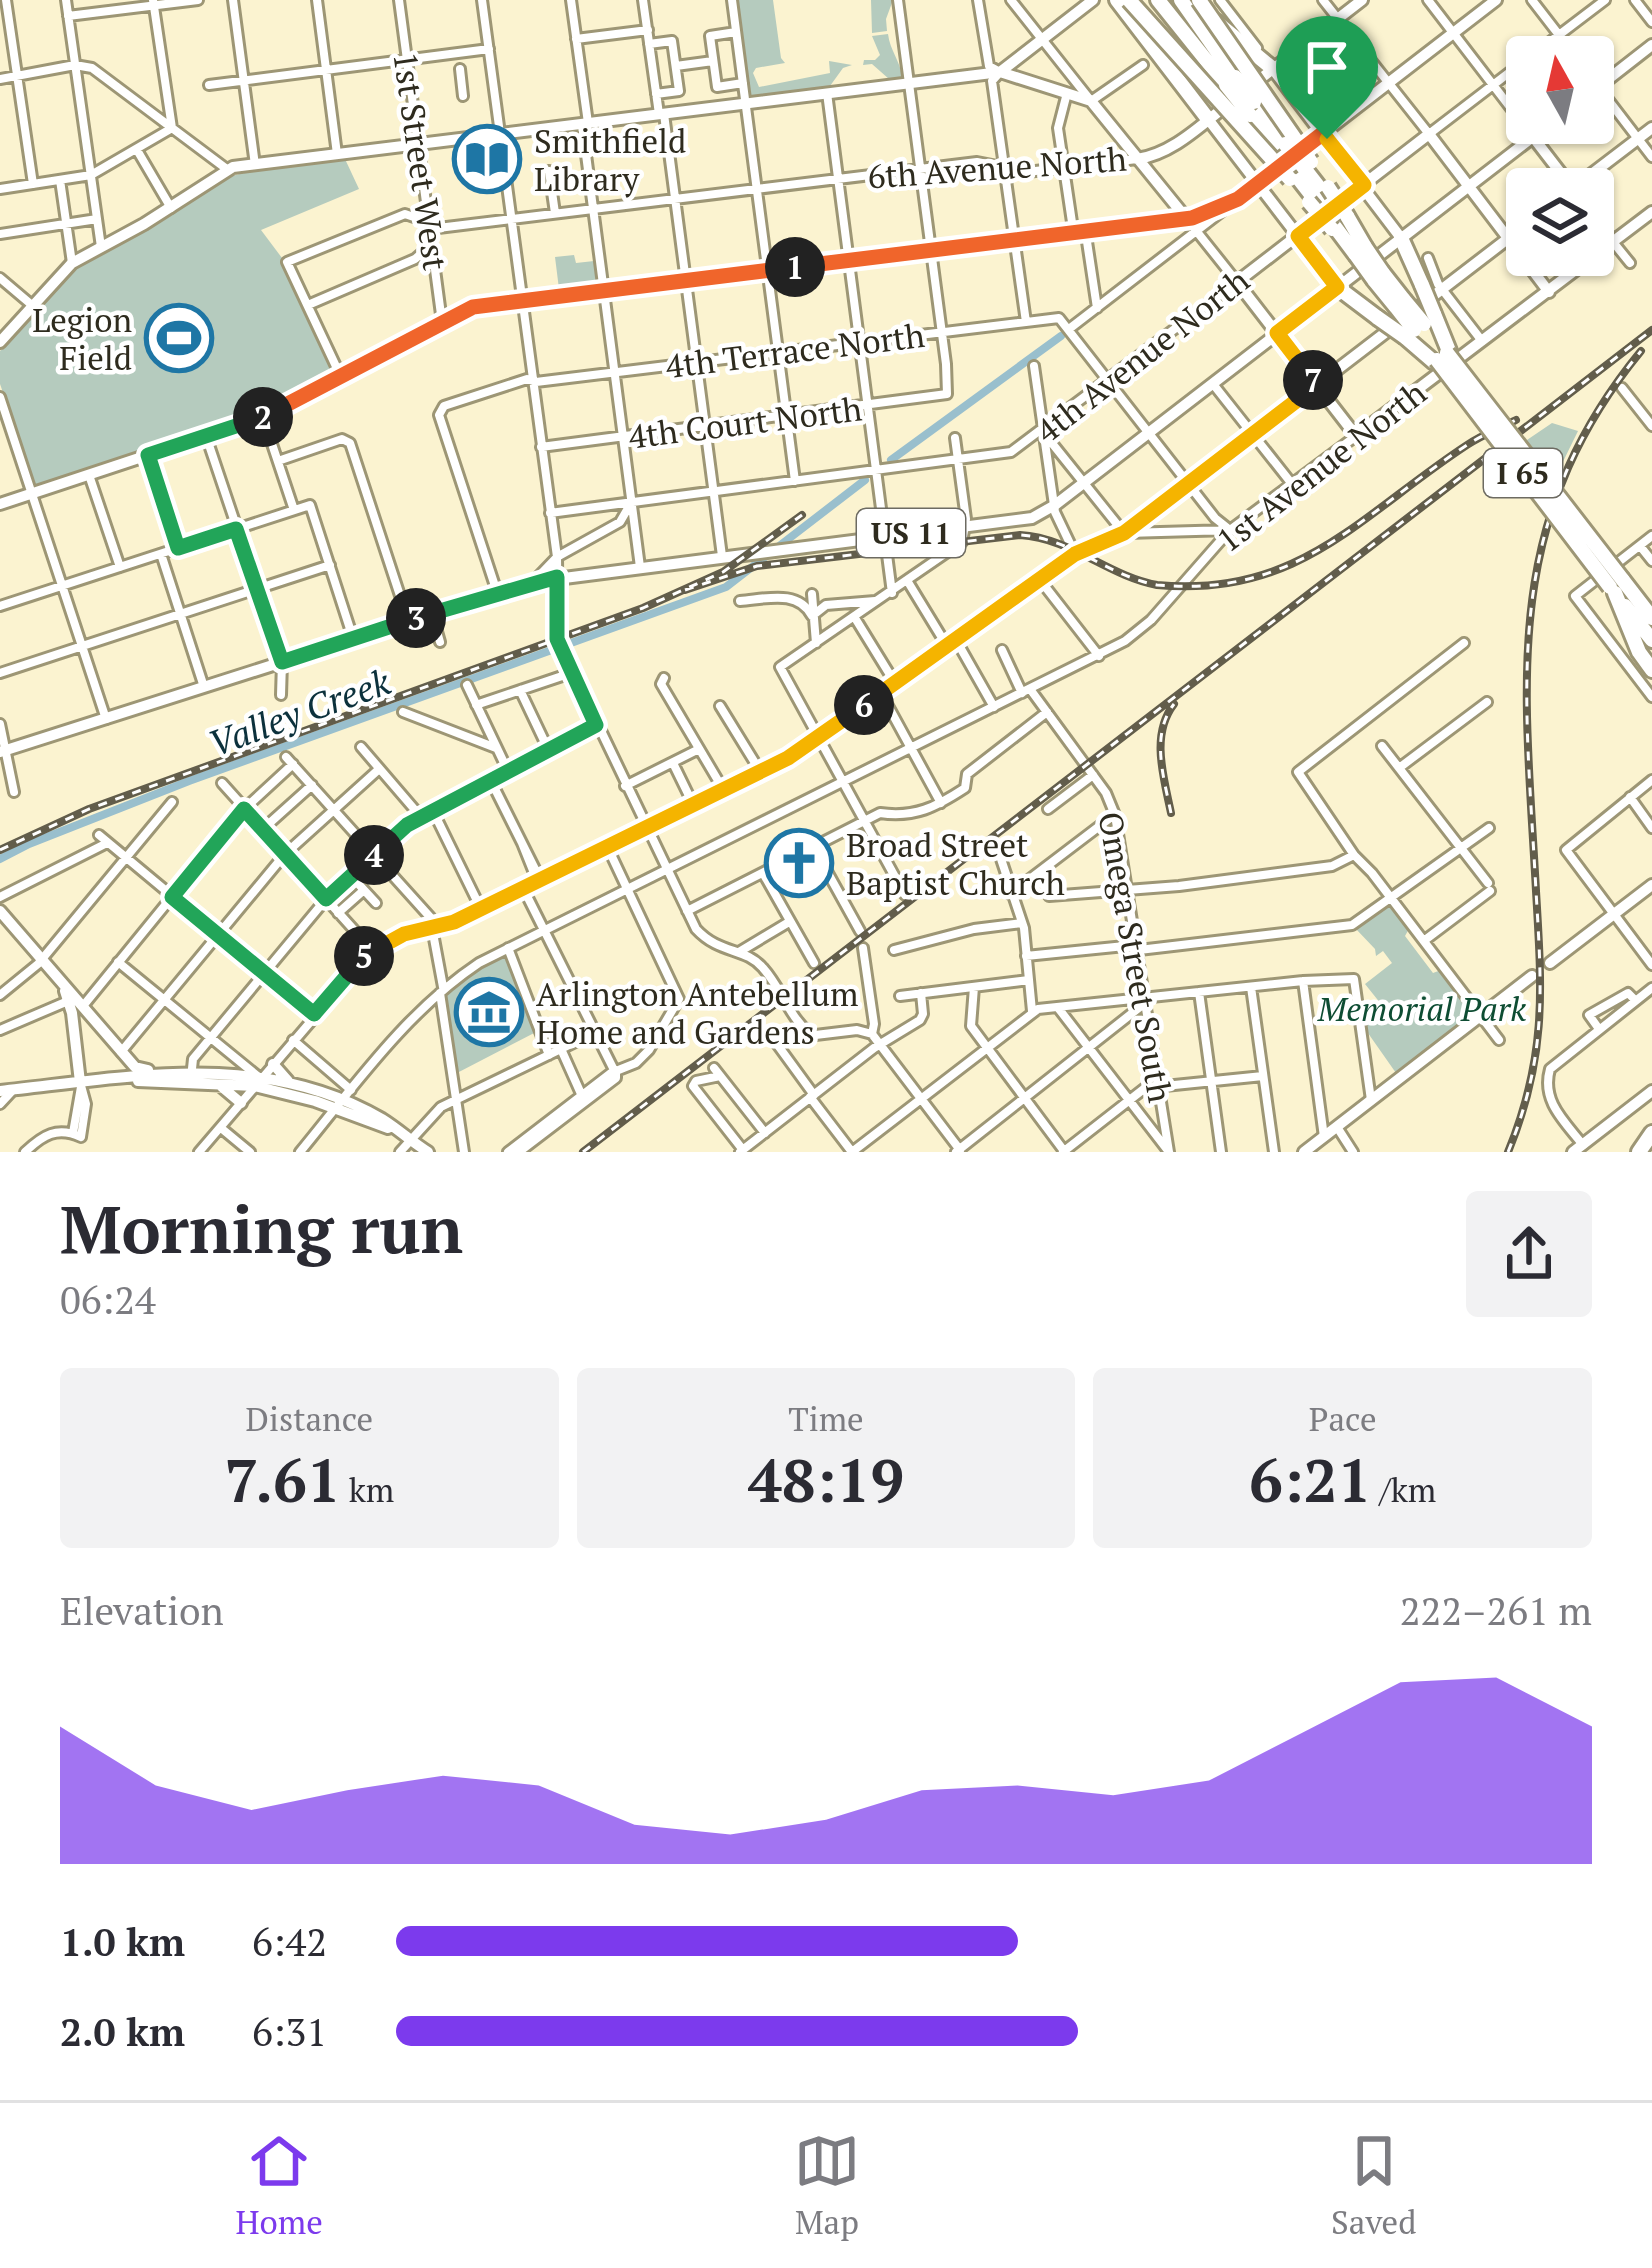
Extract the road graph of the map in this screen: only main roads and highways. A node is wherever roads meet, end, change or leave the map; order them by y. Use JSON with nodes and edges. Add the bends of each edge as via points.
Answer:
{"nodes":[{"id":1,"x":1093,"y":0,"type":"edge"},
{"id":2,"x":1117,"y":0,"type":"edge"},
{"id":3,"x":1129,"y":0,"type":"edge"},
{"id":4,"x":1158,"y":0,"type":"edge"},
{"id":5,"x":1181,"y":0,"type":"edge"},
{"id":6,"x":1196,"y":0,"type":"edge"},
{"id":7,"x":1362,"y":0,"type":"edge"},
{"id":8,"x":1496,"y":0,"type":"edge"},
{"id":9,"x":1652,"y":45,"type":"edge"},
{"id":10,"x":1272,"y":68,"type":"junction"},
{"id":11,"x":1000,"y":72,"type":"junction"},
{"id":12,"x":1614,"y":72,"type":"edge"},
{"id":13,"x":1231,"y":81,"type":"junction"},
{"id":14,"x":1208,"y":119,"type":"junction"},
{"id":15,"x":1652,"y":128,"type":"edge"},
{"id":16,"x":1322,"y":134,"type":"junction"},
{"id":17,"x":1524,"y":144,"type":"edge"},
{"id":18,"x":1137,"y":159,"type":"junction"},
{"id":19,"x":1599,"y":168,"type":"edge"},
{"id":20,"x":1300,"y":171,"type":"junction"},
{"id":21,"x":1257,"y":184,"type":"junction"},
{"id":22,"x":1364,"y":185,"type":"junction"},
{"id":23,"x":1468,"y":187,"type":"junction"},
{"id":24,"x":1652,"y":212,"type":"edge"},
{"id":25,"x":1186,"y":218,"type":"junction"},
{"id":26,"x":1506,"y":235,"type":"edge"},
{"id":27,"x":1298,"y":236,"type":"junction"},
{"id":28,"x":1401,"y":238,"type":"junction"},
{"id":29,"x":1506,"y":240,"type":"edge"},
{"id":30,"x":1614,"y":241,"type":"edge"},
{"id":31,"x":1537,"y":276,"type":"edge"},
{"id":32,"x":1569,"y":276,"type":"edge"},
{"id":33,"x":1337,"y":287,"type":"junction"},
{"id":34,"x":1549,"y":292,"type":"junction"},
{"id":35,"x":1419,"y":326,"type":"junction"},
{"id":36,"x":1277,"y":333,"type":"junction"},
{"id":37,"x":0,"y":342,"type":"edge"},
{"id":38,"x":1445,"y":361,"type":"junction"},
{"id":39,"x":1317,"y":385,"type":"junction"},
{"id":40,"x":0,"y":504,"type":"edge"},
{"id":41,"x":1616,"y":586,"type":"junction"},
{"id":42,"x":1652,"y":605,"type":"edge"},
{"id":43,"x":1652,"y":618,"type":"edge"},
{"id":44,"x":1652,"y":640,"type":"edge"},
{"id":45,"x":1652,"y":670,"type":"edge"},
{"id":46,"x":2,"y":752,"type":"edge"},
{"id":47,"x":1652,"y":885,"type":"edge"},
{"id":48,"x":0,"y":911,"type":"edge"},
{"id":49,"x":1550,"y":963,"type":"dead end"},
{"id":50,"x":1532,"y":976,"type":"dead end"},
{"id":51,"x":62,"y":983,"type":"junction"},
{"id":52,"x":273,"y":1064,"type":"road end"},
{"id":53,"x":192,"y":1070,"type":"junction"},
{"id":54,"x":175,"y":1072,"type":"junction"},
{"id":55,"x":216,"y":1078,"type":"junction"},
{"id":56,"x":258,"y":1082,"type":"junction"},
{"id":57,"x":82,"y":1084,"type":"junction"},
{"id":58,"x":296,"y":1086,"type":"junction"},
{"id":59,"x":7,"y":1090,"type":"edge"},
{"id":60,"x":1652,"y":1091,"type":"edge"},
{"id":61,"x":308,"y":1099,"type":"junction"},
{"id":62,"x":343,"y":1100,"type":"junction"},
{"id":63,"x":241,"y":1103,"type":"road end"},
{"id":64,"x":326,"y":1120,"type":"road end"},
{"id":65,"x":1652,"y":1133,"type":"edge"},
{"id":66,"x":1578,"y":1149,"type":"edge"},
{"id":67,"x":428,"y":1152,"type":"edge"},
{"id":68,"x":1304,"y":1152,"type":"edge"},
{"id":69,"x":1639,"y":1152,"type":"edge"}],
"edges":[{"from":1,"to":11,"type":"main road"},
{"from":2,"to":14,"type":"highway"},
{"from":3,"to":20,"type":"highway","bridge":true},
{"from":4,"to":13,"type":"highway","number":"I 65"},
{"from":5,"to":13,"type":"highway","number":"I 65"},
{"from":6,"to":10,"type":"highway"},
{"from":6,"to":20,"type":"highway","bridge":true},
{"from":7,"to":10,"type":"main road","name":"6th Avenue North"},
{"from":8,"to":16,"type":"main road"},
{"from":9,"to":12,"type":"main road"},
{"from":10,"to":14,"type":"main road","name":"6th Avenue North"},
{"from":10,"to":16,"type":"main road"},
{"from":11,"to":18,"type":"main road","via":[[1091,101]]},
{"from":11,"to":37,"type":"main road","via":[[228,170],[72,263]]},
{"from":13,"to":20,"type":"highway","number":"I 65","bridge":true},
{"from":14,"to":18,"type":"main road","name":"6th Avenue North","via":[[1155,156]]},
{"from":14,"to":21,"type":"main road"},
{"from":15,"to":19,"type":"main road"},
{"from":16,"to":21,"type":"main road"},
{"from":16,"to":22,"type":"main road"},
{"from":17,"to":23,"type":"main road","number":"US 11"},
{"from":18,"to":25,"type":"main road"},
{"from":20,"to":35,"type":"highway","number":"I 65","bridge":true},
{"from":21,"to":25,"type":"main road"},
{"from":21,"to":27,"type":"main road"},
{"from":22,"to":23,"type":"main road","name":"4th Avenue North","via":[[1429,134]]},
{"from":22,"to":27,"type":"main road","name":"4th Avenue North"},
{"from":22,"to":28,"type":"main road"},
{"from":23,"to":26,"type":"main road"},
{"from":23,"to":28,"type":"main road","number":"US 11"},
{"from":24,"to":30,"type":"main road","name":"1st Avenue North"},
{"from":25,"to":40,"type":"main road","via":[[473,307],[263,417]]},
{"from":27,"to":33,"type":"main road"},
{"from":27,"to":36,"type":"main road","name":"4th Avenue North","via":[[1237,282]]},
{"from":28,"to":33,"type":"main road","number":"US 11"},
{"from":28,"to":35,"type":"highway","bridge":true,"via":[[1422,285]]},
{"from":29,"to":39,"type":"main road"},
{"from":31,"to":34,"type":"main road"},
{"from":32,"to":34,"type":"main road","name":"1st Avenue North"},
{"from":33,"to":35,"type":"highway","bridge":true,"via":[[1378,317]]},
{"from":33,"to":36,"type":"main road","number":"US 11"},
{"from":34,"to":39,"type":"main road","name":"1st Avenue North","via":[[1357,436]]},
{"from":35,"to":38,"type":"highway"},
{"from":35,"to":38,"type":"highway","number":"I 65"},
{"from":36,"to":39,"type":"main road"},
{"from":36,"to":46,"type":"main road","number":"US 11","via":[[1032,518],[533,582]]},
{"from":38,"to":41,"type":"highway","number":"I 65","bridge":true},
{"from":41,"to":42,"type":"highway"},
{"from":41,"to":43,"type":"highway","number":"I 65"},
{"from":41,"to":44,"type":"highway","number":"I 65"},
{"from":41,"to":45,"type":"highway"},
{"from":47,"to":49,"type":"main road"},
{"from":48,"to":51,"type":"main road"},
{"from":50,"to":68,"type":"main road"},
{"from":51,"to":54,"type":"main road","via":[[135,1067]]},
{"from":51,"to":57,"type":"main road"},
{"from":52,"to":58,"type":"main road"},
{"from":53,"to":54,"type":"main road"},
{"from":53,"to":55,"type":"main road"},
{"from":53,"to":57,"type":"main road"},
{"from":54,"to":57,"type":"main road"},
{"from":55,"to":56,"type":"main road"},
{"from":55,"to":63,"type":"main road"},
{"from":56,"to":58,"type":"main road"},
{"from":56,"to":61,"type":"main road"},
{"from":57,"to":59,"type":"main road"},
{"from":58,"to":62,"type":"main road"},
{"from":60,"to":66,"type":"main road"},
{"from":61,"to":62,"type":"main road"},
{"from":61,"to":64,"type":"main road"},
{"from":62,"to":67,"type":"main road"},
{"from":65,"to":69,"type":"highway"}]}
